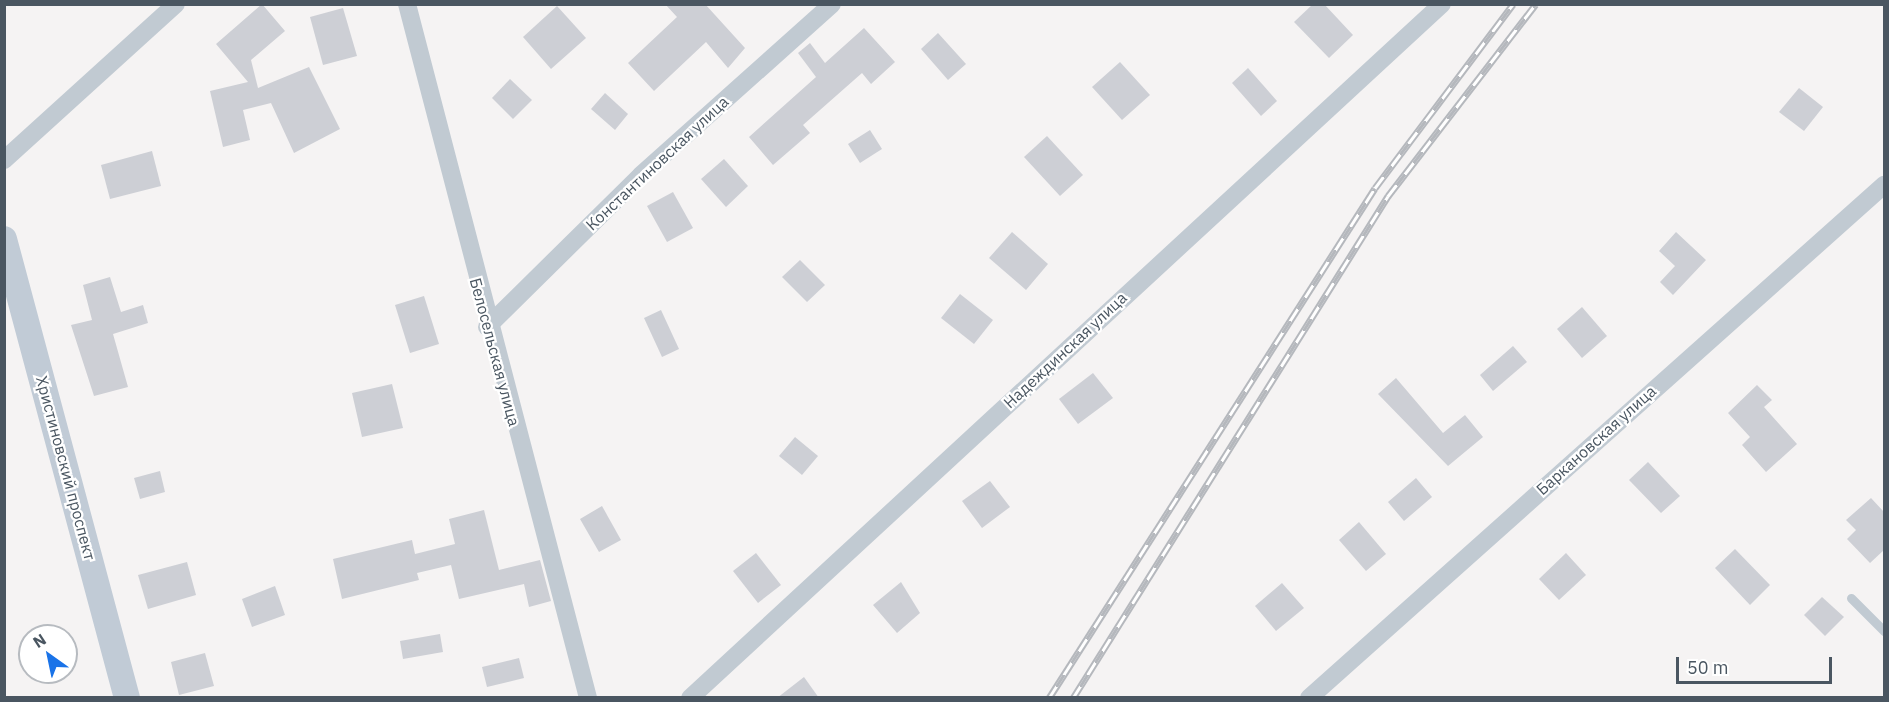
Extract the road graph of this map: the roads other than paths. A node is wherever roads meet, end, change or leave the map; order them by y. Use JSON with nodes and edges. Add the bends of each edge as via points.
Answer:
{"nodes":[{"id":1,"x":176,"y":4,"type":"edge"},
{"id":2,"x":407,"y":4,"type":"edge"},
{"id":3,"x":832,"y":4,"type":"edge"},
{"id":4,"x":1442,"y":4,"type":"edge"},
{"id":5,"x":4,"y":160,"type":"edge"},
{"id":6,"x":1884,"y":185,"type":"edge"},
{"id":7,"x":4,"y":239,"type":"edge"},
{"id":8,"x":488,"y":327,"type":"junction"},
{"id":9,"x":1851,"y":598,"type":"dead end"},
{"id":10,"x":1884,"y":631,"type":"edge"},
{"id":11,"x":127,"y":698,"type":"edge"},
{"id":12,"x":588,"y":698,"type":"edge"},
{"id":13,"x":690,"y":698,"type":"edge"},
{"id":14,"x":1310,"y":698,"type":"edge"}],
"edges":[{"from":1,"to":5,"type":"street"},
{"from":2,"to":8,"type":"street","name":"Белосельская улица"},
{"from":3,"to":8,"type":"street","name":"Константиновская улица","via":[[641,175]]},
{"from":4,"to":13,"type":"street","name":"Надеждинская улица"},
{"from":6,"to":14,"type":"street","name":"Баркановская улица"},
{"from":7,"to":11,"type":"street","name":"Христиновский проспект"},
{"from":8,"to":12,"type":"street","name":"Белосельская улица"},
{"from":9,"to":10,"type":"lane"}]}
